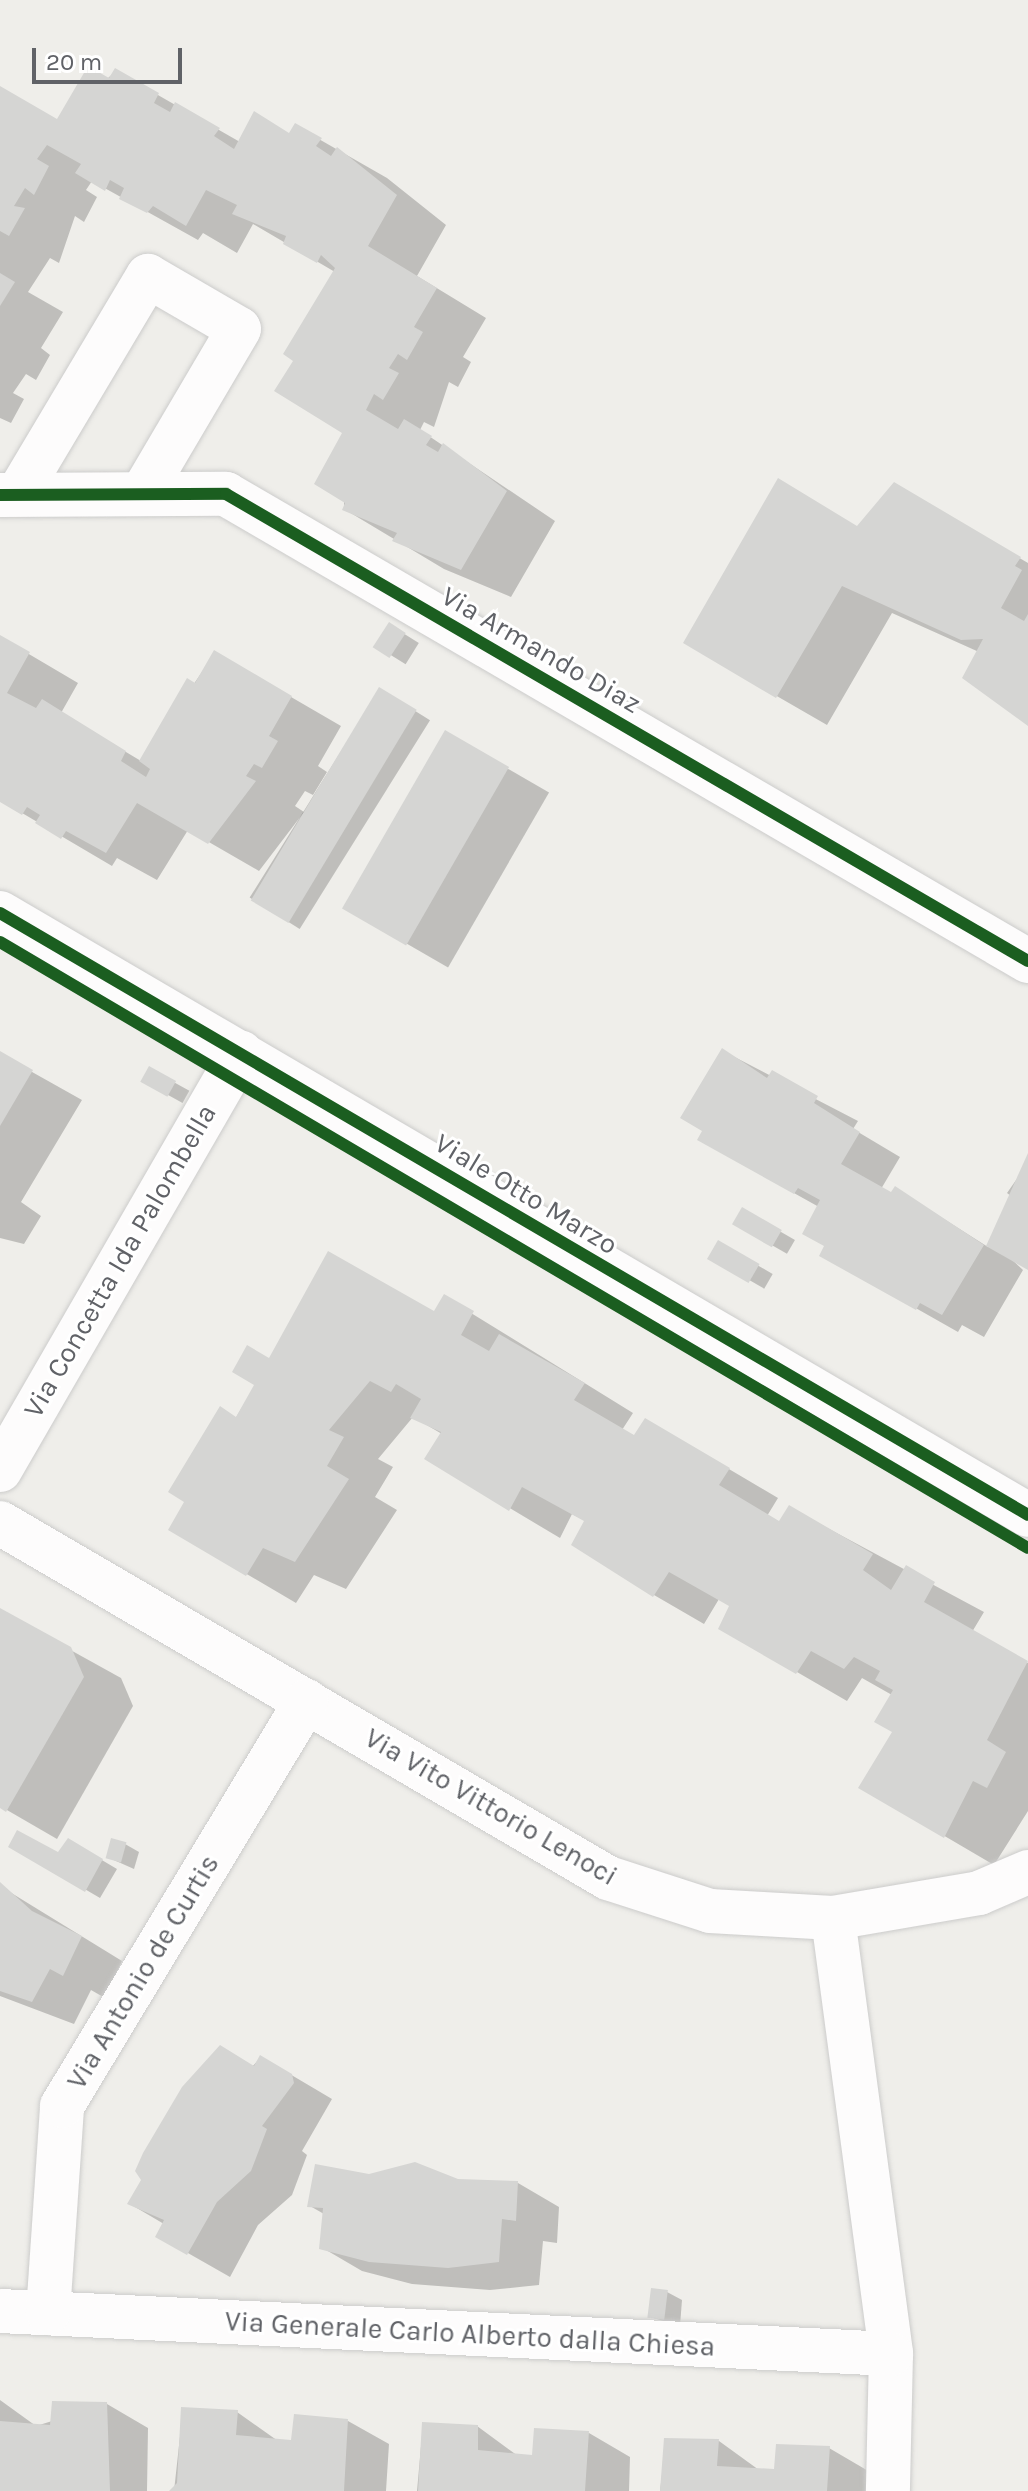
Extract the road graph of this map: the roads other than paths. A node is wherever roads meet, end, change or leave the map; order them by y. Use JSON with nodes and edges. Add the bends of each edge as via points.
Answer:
{"nodes":[{"id":1,"x":143,"y":492,"type":"junction"},
{"id":2,"x":9,"y":494,"type":"edge"},
{"id":3,"x":0,"y":913,"type":"edge"},
{"id":4,"x":1028,"y":961,"type":"edge"},
{"id":5,"x":241,"y":1053,"type":"junction"},
{"id":6,"x":0,"y":1470,"type":"edge"},
{"id":7,"x":1028,"y":1515,"type":"edge"},
{"id":8,"x":0,"y":1523,"type":"edge"},
{"id":9,"x":306,"y":1701,"type":"junction"},
{"id":10,"x":1028,"y":1872,"type":"edge"},
{"id":11,"x":833,"y":1918,"type":"junction"},
{"id":12,"x":0,"y":2311,"type":"edge"},
{"id":13,"x":48,"y":2313,"type":"junction"},
{"id":14,"x":891,"y":2354,"type":"junction"},
{"id":15,"x":888,"y":2491,"type":"edge"}],
"edges":[{"from":1,"to":2,"type":"street","name":"Via Armando Diaz"},
{"from":1,"to":2,"type":"street","name":"Via Armando Diaz","via":[[239,329],[148,276]]},
{"from":1,"to":4,"type":"street","name":"Via Armando Diaz","via":[[226,494]]},
{"from":3,"to":5,"type":"street","name":"Viale Otto Marzo"},
{"from":5,"to":6,"type":"street","name":"Via Concetta Ida Palombella"},
{"from":5,"to":7,"type":"street","name":"Viale Otto Marzo"},
{"from":8,"to":9,"type":"street","name":"Via Vito Vittorio Lenoci"},
{"from":9,"to":11,"type":"street","name":"Via Vito Vittorio Lenoci","via":[[608,1878],[710,1911]]},
{"from":9,"to":13,"type":"street","name":"Via Antonio de Curtis","via":[[62,2106]]},
{"from":10,"to":11,"type":"street","name":"Via Vito Vittorio Lenoci","via":[[979,1893]]},
{"from":11,"to":14,"type":"street"},
{"from":12,"to":13,"type":"street"},
{"from":13,"to":14,"type":"street","name":"Via Generale Carlo Alberto dalla Chiesa"},
{"from":14,"to":15,"type":"street"}]}
